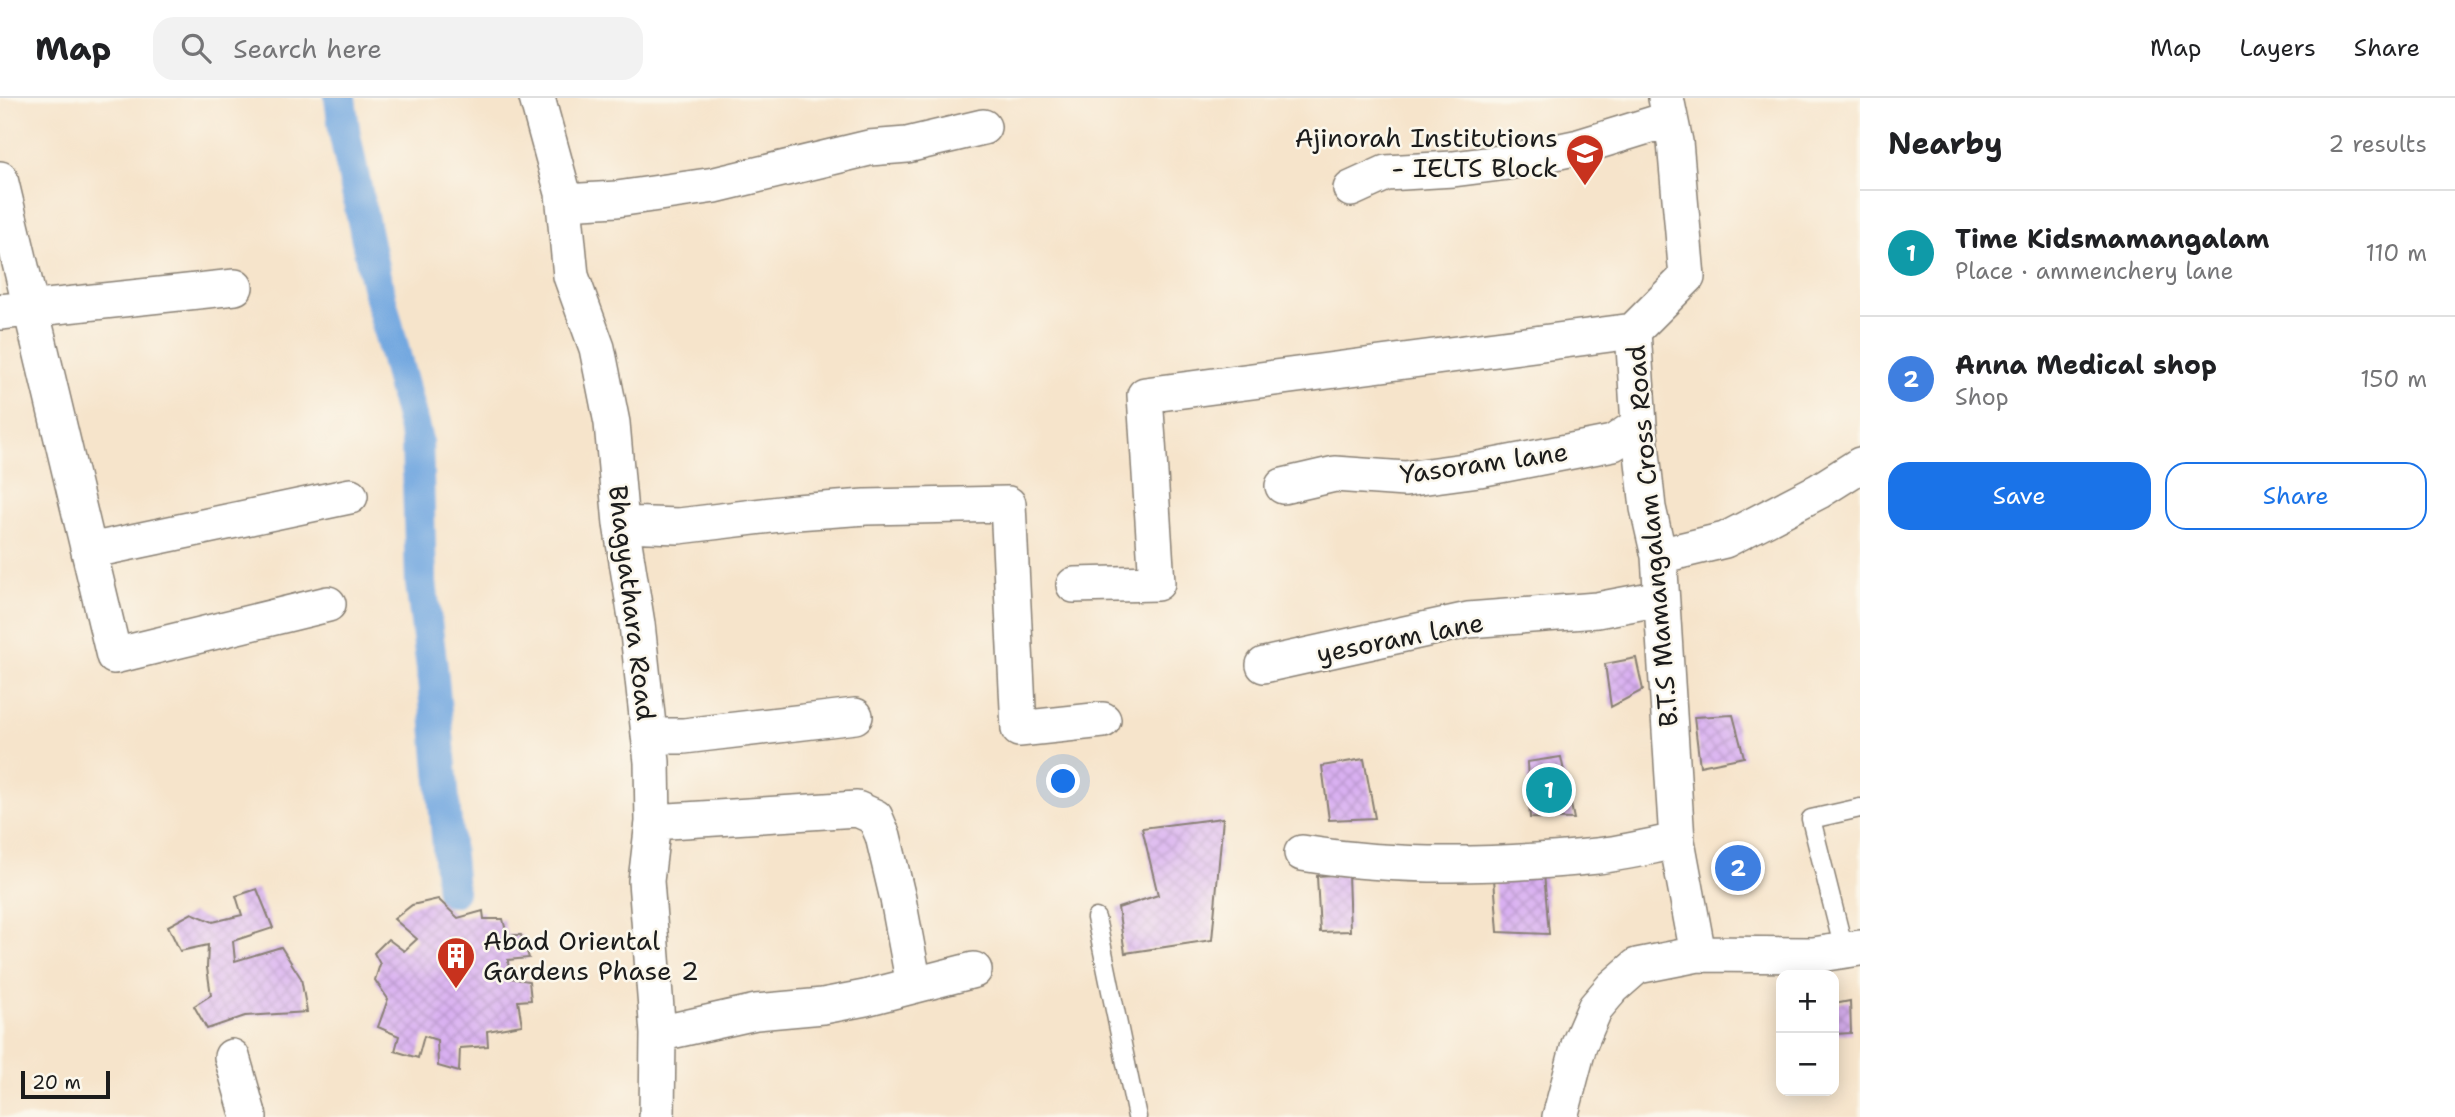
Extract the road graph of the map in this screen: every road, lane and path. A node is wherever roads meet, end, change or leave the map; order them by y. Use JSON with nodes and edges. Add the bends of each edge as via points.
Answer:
{"nodes":[{"id":1,"x":537,"y":98,"type":"edge"},
{"id":2,"x":1668,"y":108,"type":"edge"},
{"id":3,"x":983,"y":127,"type":"dead end"},
{"id":4,"x":0,"y":179,"type":"edge"},
{"id":5,"x":1350,"y":189,"type":"dead end"},
{"id":6,"x":564,"y":202,"type":"junction"},
{"id":7,"x":235,"y":287,"type":"dead end"},
{"id":8,"x":15,"y":310,"type":"edge"},
{"id":9,"x":1633,"y":331,"type":"junction"},
{"id":10,"x":1639,"y":425,"type":"junction"},
{"id":11,"x":1860,"y":465,"type":"edge"},
{"id":12,"x":1283,"y":486,"type":"dead end"},
{"id":13,"x":350,"y":496,"type":"dead end"},
{"id":14,"x":621,"y":524,"type":"junction"},
{"id":15,"x":89,"y":551,"type":"junction"},
{"id":16,"x":1659,"y":556,"type":"junction"},
{"id":17,"x":1074,"y":584,"type":"dead end"},
{"id":18,"x":1661,"y":598,"type":"junction"},
{"id":19,"x":328,"y":604,"type":"dead end"},
{"id":20,"x":1264,"y":664,"type":"dead end"},
{"id":21,"x":855,"y":716,"type":"dead end"},
{"id":22,"x":1103,"y":720,"type":"dead end"},
{"id":23,"x":649,"y":737,"type":"junction"},
{"id":24,"x":1860,"y":808,"type":"edge"},
{"id":25,"x":653,"y":822,"type":"junction"},
{"id":26,"x":1677,"y":841,"type":"junction"},
{"id":27,"x":1302,"y":853,"type":"dead end"},
{"id":28,"x":1096,"y":918,"type":"dead end"},
{"id":29,"x":1855,"y":953,"type":"edge"},
{"id":30,"x":1698,"y":954,"type":"junction"},
{"id":31,"x":974,"y":970,"type":"dead end"},
{"id":32,"x":914,"y":985,"type":"junction"},
{"id":33,"x":659,"y":1034,"type":"junction"},
{"id":34,"x":232,"y":1057,"type":"dead end"},
{"id":35,"x":249,"y":1117,"type":"edge"},
{"id":36,"x":657,"y":1117,"type":"edge"},
{"id":37,"x":1137,"y":1117,"type":"edge"},
{"id":38,"x":1560,"y":1117,"type":"edge"}],
"edges":[{"from":1,"to":6,"type":"street","name":"Bhagyathara Road"},
{"from":2,"to":5,"type":"street","via":[[1579,147],[1508,162],[1386,173]]},
{"from":2,"to":9,"type":"street","name":"B.T.S Mamangalam Cross Road","via":[[1687,277]]},
{"from":3,"to":6,"type":"street","via":[[907,145],[869,148],[715,185]]},
{"from":4,"to":8,"type":"street"},
{"from":6,"to":14,"type":"street","name":"Bhagyathara Road","via":[[571,276],[597,348],[612,423]]},
{"from":7,"to":8,"type":"street"},
{"from":8,"to":15,"type":"street"},
{"from":9,"to":10,"type":"street","name":"B.T.S Mamangalam Cross Road"},
{"from":9,"to":17,"type":"street","via":[[1145,395],[1157,583]]},
{"from":10,"to":12,"type":"street","name":"Yasoram lane","via":[[1613,443],[1479,470],[1405,478],[1335,474]]},
{"from":10,"to":16,"type":"street","name":"B.T.S Mamangalam Cross Road","via":[[1648,508]]},
{"from":11,"to":16,"type":"street","via":[[1725,540]]},
{"from":13,"to":15,"type":"street"},
{"from":14,"to":22,"type":"street","via":[[679,526],[866,507],[1008,504],[1019,729]]},
{"from":14,"to":23,"type":"street","name":"Bhagyathara Road"},
{"from":15,"to":19,"type":"street","via":[[114,656]]},
{"from":16,"to":18,"type":"street","name":"B.T.S Mamangalam Cross Road"},
{"from":18,"to":20,"type":"street","name":"yesoram lane","via":[[1597,610],[1468,620]]},
{"from":18,"to":26,"type":"street","name":"B.T.S Mamangalam Cross Road"},
{"from":21,"to":23,"type":"street"},
{"from":23,"to":25,"type":"street","name":"Bhagyathara Road"},
{"from":24,"to":29,"type":"lane","via":[[1811,819]]},
{"from":25,"to":32,"type":"street","via":[[857,809],[874,817],[883,836]]},
{"from":25,"to":33,"type":"street","name":"Bhagyathara Road","via":[[646,881]]},
{"from":26,"to":27,"type":"street","via":[[1600,856],[1478,864],[1397,863]]},
{"from":26,"to":30,"type":"street","name":"B.T.S Mamangalam Cross Road"},
{"from":28,"to":37,"type":"lane"},
{"from":29,"to":30,"type":"street"},
{"from":30,"to":38,"type":"street","via":[[1637,966],[1595,1008],[1579,1045]]},
{"from":31,"to":32,"type":"street"},
{"from":32,"to":33,"type":"street","via":[[865,998],[756,1012]]},
{"from":33,"to":36,"type":"street","name":"Bhagyathara Road"},
{"from":34,"to":35,"type":"street"}]}
